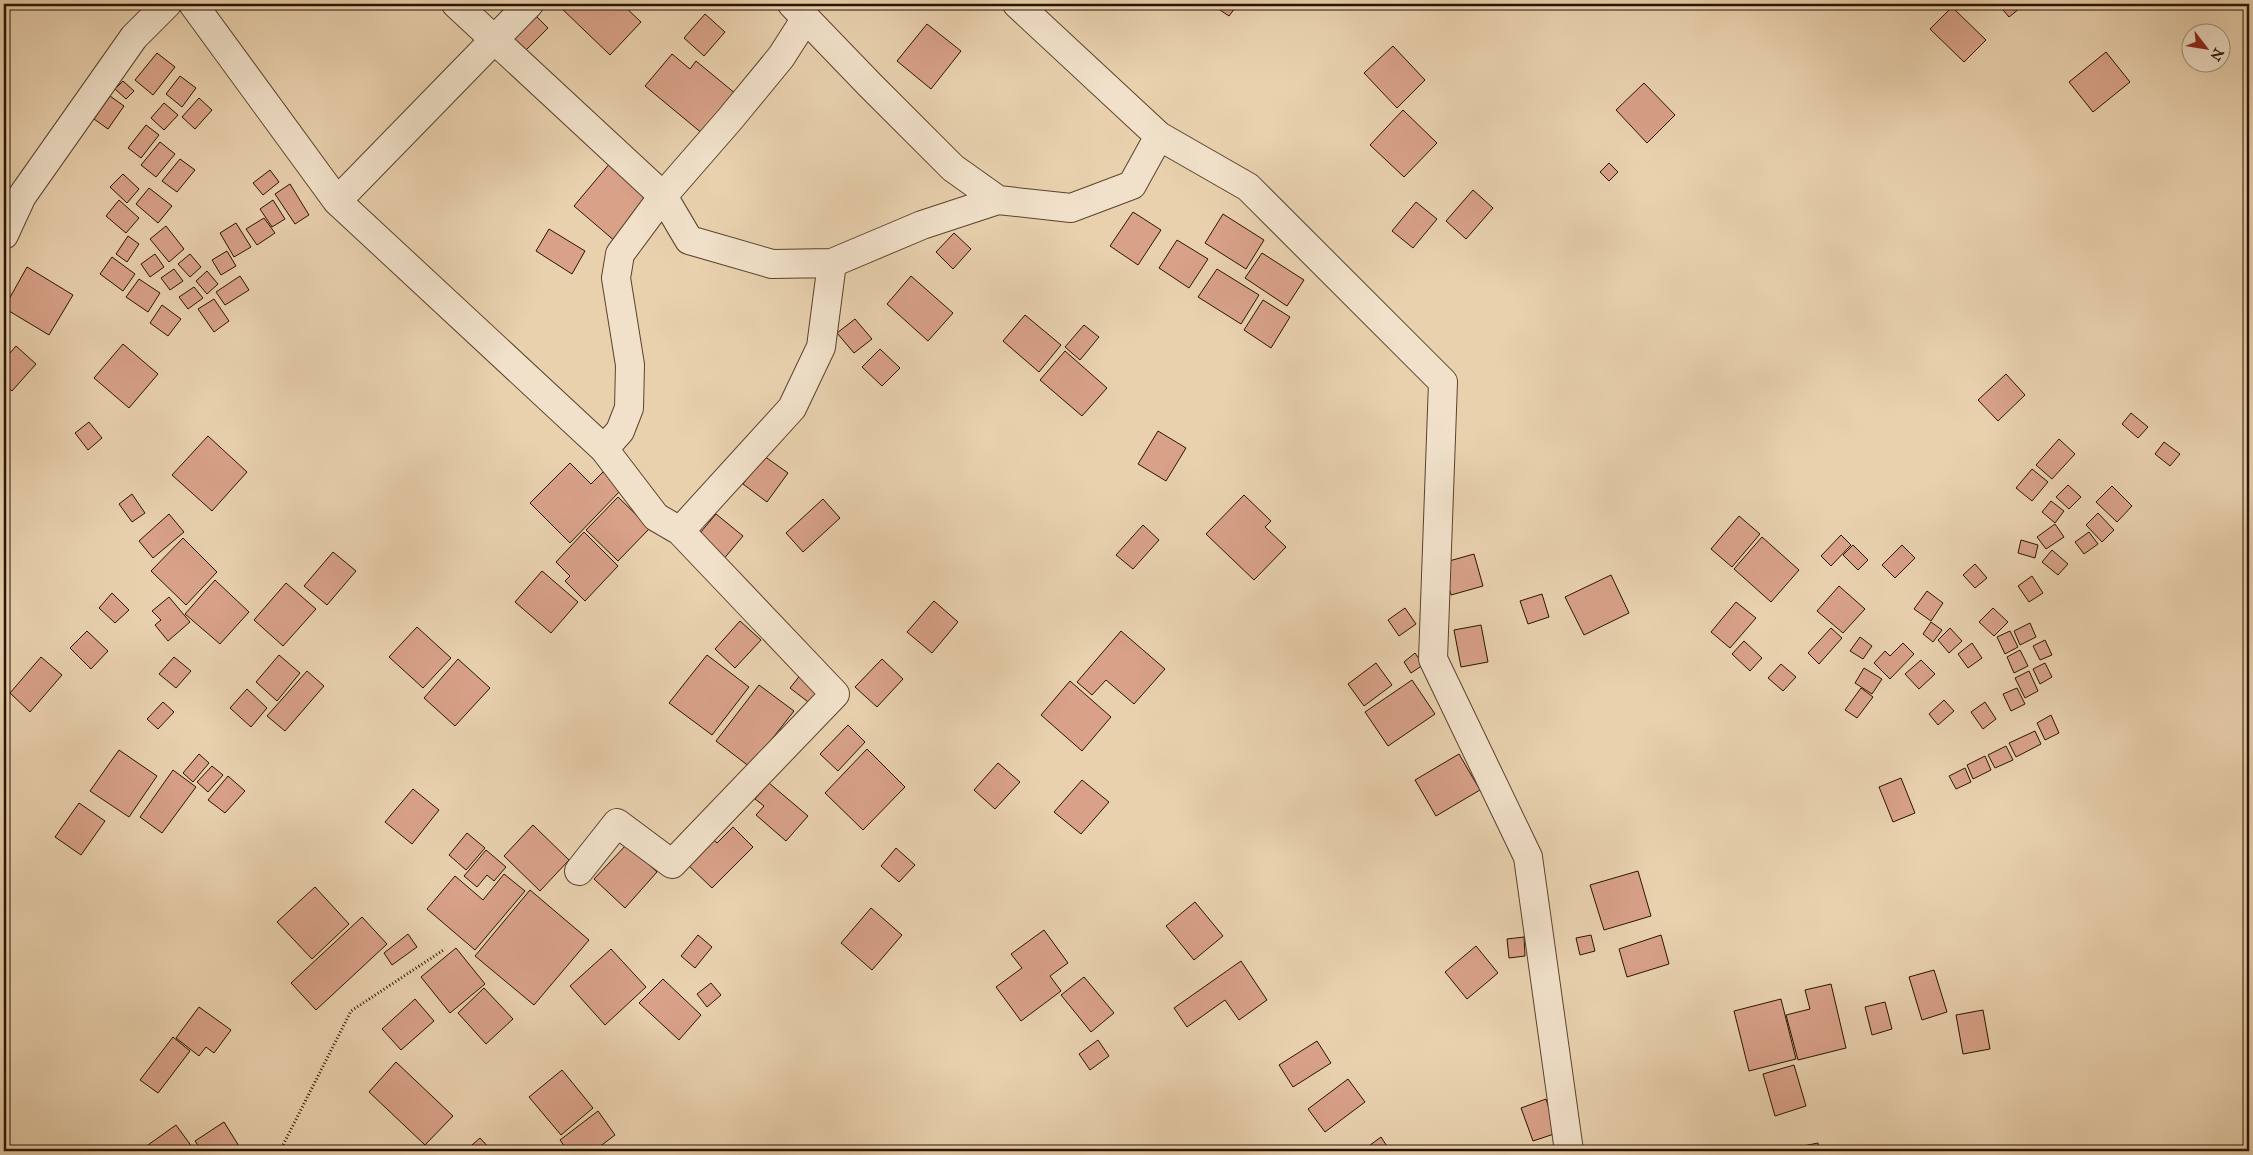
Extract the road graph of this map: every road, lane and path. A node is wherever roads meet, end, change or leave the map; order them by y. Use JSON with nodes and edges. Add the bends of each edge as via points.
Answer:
{"nodes":[{"id":1,"x":168,"y":4,"type":"edge"},
{"id":2,"x":193,"y":4,"type":"edge"},
{"id":3,"x":456,"y":4,"type":"edge"},
{"id":4,"x":529,"y":4,"type":"edge"},
{"id":5,"x":1017,"y":4,"type":"edge"},
{"id":6,"x":799,"y":11,"type":"edge"},
{"id":7,"x":1040,"y":14,"type":"edge"},
{"id":8,"x":495,"y":39,"type":"junction"},
{"id":9,"x":1160,"y":136,"type":"junction"},
{"id":10,"x":663,"y":196,"type":"junction"},
{"id":11,"x":998,"y":200,"type":"junction"},
{"id":12,"x":337,"y":201,"type":"junction"},
{"id":13,"x":4,"y":234,"type":"edge"},
{"id":14,"x":832,"y":263,"type":"junction"},
{"id":15,"x":604,"y":449,"type":"junction"},
{"id":16,"x":680,"y":530,"type":"junction"},
{"id":17,"x":578,"y":872,"type":"dead end"},
{"id":18,"x":445,"y":949,"type":"dead end"},
{"id":19,"x":280,"y":1151,"type":"edge"},
{"id":20,"x":1569,"y":1151,"type":"edge"}],
"edges":[{"from":1,"to":13,"type":"street","via":[[134,37],[22,196]]},
{"from":2,"to":12,"type":"street"},
{"from":3,"to":8,"type":"street"},
{"from":4,"to":8,"type":"street"},
{"from":5,"to":7,"type":"street"},
{"from":6,"to":10,"type":"street","via":[[781,57]]},
{"from":6,"to":11,"type":"street","via":[[953,168]]},
{"from":7,"to":9,"type":"street"},
{"from":8,"to":10,"type":"street"},
{"from":8,"to":12,"type":"street"},
{"from":9,"to":11,"type":"street","via":[[1132,185],[1071,208]]},
{"from":9,"to":20,"type":"street","via":[[1248,187],[1443,382],[1433,659],[1528,857]]},
{"from":10,"to":14,"type":"street","via":[[689,240],[772,264]]},
{"from":10,"to":15,"type":"street","via":[[620,254],[616,278],[630,365],[629,408],[620,431]]},
{"from":11,"to":14,"type":"street","via":[[922,225]]},
{"from":12,"to":15,"type":"street"},
{"from":14,"to":16,"type":"street","via":[[822,347],[792,408]]},
{"from":15,"to":16,"type":"street","via":[[656,517]]},
{"from":16,"to":17,"type":"street","via":[[835,694],[672,864],[618,823]]},
{"from":18,"to":19,"type":"path","via":[[351,1011]]}]}
